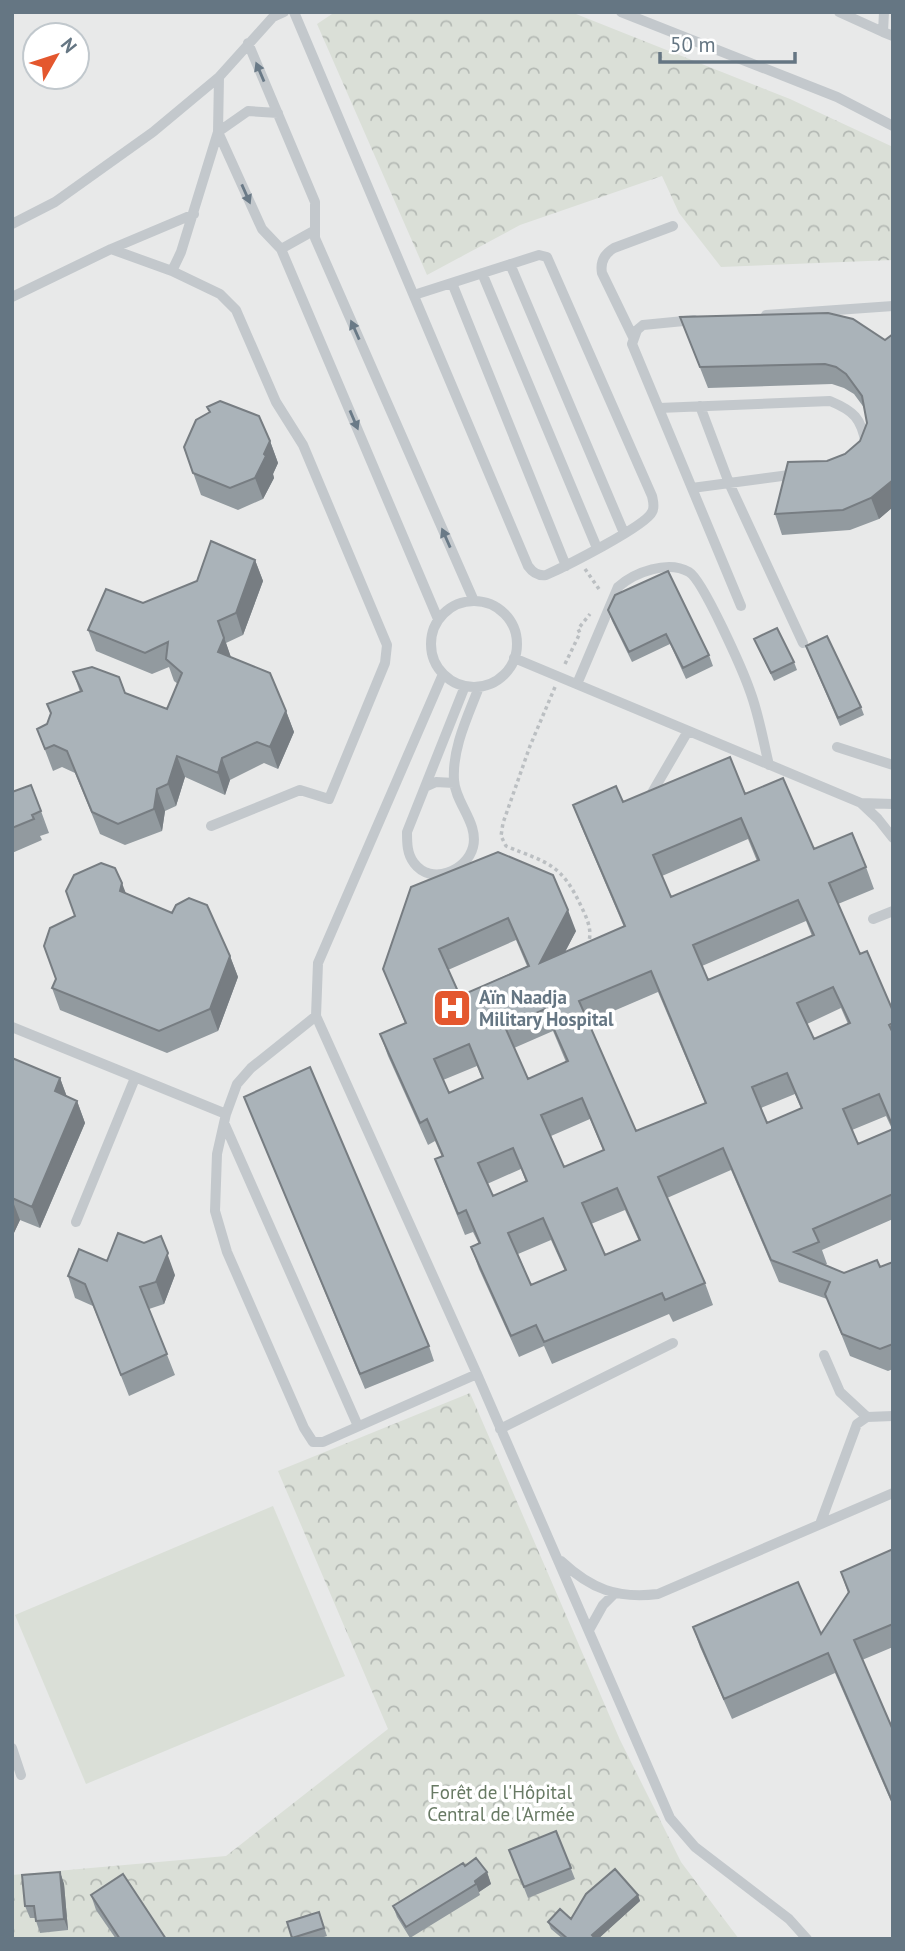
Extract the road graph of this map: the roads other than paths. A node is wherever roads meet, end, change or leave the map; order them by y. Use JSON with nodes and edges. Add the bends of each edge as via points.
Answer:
{"nodes":[{"id":1,"x":284,"y":12,"type":"edge"},
{"id":2,"x":294,"y":12,"type":"edge"},
{"id":3,"x":621,"y":12,"type":"edge"},
{"id":4,"x":839,"y":12,"type":"edge"},
{"id":5,"x":884,"y":12,"type":"edge"},
{"id":6,"x":888,"y":34,"type":"edge"},
{"id":7,"x":248,"y":43,"type":"junction"},
{"id":8,"x":219,"y":77,"type":"junction"},
{"id":9,"x":278,"y":113,"type":"junction"},
{"id":10,"x":893,"y":126,"type":"edge"},
{"id":11,"x":218,"y":132,"type":"junction"},
{"id":12,"x":194,"y":214,"type":"junction"},
{"id":13,"x":12,"y":225,"type":"edge"},
{"id":14,"x":673,"y":226,"type":"dead end"},
{"id":15,"x":315,"y":230,"type":"junction"},
{"id":16,"x":111,"y":248,"type":"junction"},
{"id":17,"x":281,"y":249,"type":"junction"},
{"id":18,"x":510,"y":264,"type":"junction"},
{"id":19,"x":172,"y":271,"type":"junction"},
{"id":20,"x":482,"y":273,"type":"junction"},
{"id":21,"x":453,"y":283,"type":"junction"},
{"id":22,"x":414,"y":295,"type":"junction"},
{"id":23,"x":12,"y":297,"type":"edge"},
{"id":24,"x":893,"y":306,"type":"edge"},
{"id":25,"x":758,"y":316,"type":"edge"},
{"id":26,"x":704,"y":319,"type":"edge"},
{"id":27,"x":633,"y":337,"type":"junction"},
{"id":28,"x":700,"y":406,"type":"junction"},
{"id":29,"x":659,"y":408,"type":"junction"},
{"id":30,"x":862,"y":456,"type":"edge"},
{"id":31,"x":808,"y":473,"type":"edge"},
{"id":32,"x":729,"y":483,"type":"junction"},
{"id":33,"x":692,"y":488,"type":"junction"},
{"id":34,"x":624,"y":533,"type":"junction"},
{"id":35,"x":597,"y":548,"type":"junction"},
{"id":36,"x":566,"y":566,"type":"junction"},
{"id":37,"x":474,"y":601,"type":"junction"},
{"id":38,"x":741,"y":606,"type":"dead end"},
{"id":39,"x":438,"y":619,"type":"junction"},
{"id":40,"x":803,"y":643,"type":"dead end"},
{"id":41,"x":514,"y":659,"type":"junction"},
{"id":42,"x":443,"y":674,"type":"junction"},
{"id":43,"x":577,"y":684,"type":"junction"},
{"id":44,"x":465,"y":686,"type":"junction"},
{"id":45,"x":479,"y":687,"type":"junction"},
{"id":46,"x":688,"y":731,"type":"junction"},
{"id":47,"x":837,"y":747,"type":"dead end"},
{"id":48,"x":769,"y":765,"type":"junction"},
{"id":49,"x":893,"y":765,"type":"edge"},
{"id":50,"x":454,"y":783,"type":"junction"},
{"id":51,"x":425,"y":787,"type":"junction"},
{"id":52,"x":647,"y":802,"type":"edge"},
{"id":53,"x":861,"y":803,"type":"junction"},
{"id":54,"x":893,"y":804,"type":"edge"},
{"id":55,"x":211,"y":826,"type":"dead end"},
{"id":56,"x":893,"y":838,"type":"edge"},
{"id":57,"x":893,"y":911,"type":"edge"},
{"id":58,"x":873,"y":919,"type":"dead end"},
{"id":59,"x":316,"y":1016,"type":"junction"},
{"id":60,"x":12,"y":1027,"type":"edge"},
{"id":61,"x":135,"y":1078,"type":"junction"},
{"id":62,"x":225,"y":1120,"type":"junction"},
{"id":63,"x":76,"y":1222,"type":"dead end"},
{"id":64,"x":673,"y":1343,"type":"dead end"},
{"id":65,"x":824,"y":1355,"type":"dead end"},
{"id":66,"x":477,"y":1374,"type":"junction"},
{"id":67,"x":893,"y":1416,"type":"edge"},
{"id":68,"x":867,"y":1417,"type":"junction"},
{"id":69,"x":358,"y":1426,"type":"junction"},
{"id":70,"x":500,"y":1429,"type":"junction"},
{"id":71,"x":893,"y":1493,"type":"edge"},
{"id":72,"x":820,"y":1524,"type":"junction"},
{"id":73,"x":556,"y":1557,"type":"junction"},
{"id":74,"x":614,"y":1594,"type":"junction"},
{"id":75,"x":589,"y":1630,"type":"junction"},
{"id":76,"x":12,"y":1748,"type":"edge"},
{"id":77,"x":21,"y":1775,"type":"dead end"},
{"id":78,"x":807,"y":1939,"type":"edge"}],
"edges":[{"from":1,"to":7,"type":"lane"},
{"from":2,"to":22,"type":"lane"},
{"from":3,"to":10,"type":"lane","via":[[837,97]]},
{"from":4,"to":6,"type":"lane"},
{"from":5,"to":6,"type":"lane"},
{"from":7,"to":8,"type":"lane"},
{"from":9,"to":7,"type":"lane","one_way":true},
{"from":8,"to":11,"type":"lane"},
{"from":8,"to":13,"type":"lane","via":[[77,187]]},
{"from":9,"to":11,"type":"lane","via":[[248,111]]},
{"from":9,"to":15,"type":"lane","via":[[315,202]]},
{"from":11,"to":12,"type":"lane"},
{"from":11,"to":17,"type":"lane","one_way":true,"via":[[262,229]]},
{"from":12,"to":16,"type":"lane"},
{"from":12,"to":19,"type":"lane"},
{"from":14,"to":27,"type":"lane","via":[[614,248],[602,263],[602,273]]},
{"from":15,"to":17,"type":"lane"},
{"from":37,"to":15,"type":"lane","one_way":true},
{"from":16,"to":19,"type":"lane"},
{"from":16,"to":23,"type":"lane"},
{"from":17,"to":39,"type":"lane","one_way":true},
{"from":18,"to":20,"type":"lane"},
{"from":18,"to":34,"type":"lane"},
{"from":18,"to":34,"type":"lane","via":[[539,255],[549,259],[652,496],[653,511],[647,519]]},
{"from":19,"to":55,"type":"lane","via":[[220,293],[236,310],[276,402],[303,445],[387,645],[385,663],[329,799],[300,790]]},
{"from":20,"to":21,"type":"lane"},
{"from":20,"to":35,"type":"lane"},
{"from":21,"to":22,"type":"lane"},
{"from":21,"to":36,"type":"lane"},
{"from":22,"to":36,"type":"lane","via":[[528,566],[542,575]]},
{"from":24,"to":25,"type":"lane"},
{"from":26,"to":27,"type":"lane","via":[[650,323]]},
{"from":27,"to":29,"type":"lane"},
{"from":28,"to":29,"type":"lane"},
{"from":28,"to":30,"type":"lane","via":[[830,401],[849,409],[860,421],[867,442]]},
{"from":28,"to":32,"type":"lane"},
{"from":29,"to":33,"type":"lane"},
{"from":31,"to":32,"type":"lane"},
{"from":32,"to":33,"type":"lane"},
{"from":32,"to":40,"type":"lane"},
{"from":33,"to":38,"type":"lane"},
{"from":34,"to":35,"type":"lane"},
{"from":35,"to":36,"type":"lane"},
{"from":37,"to":39,"type":"lane","via":[[450,608]]},
{"from":37,"to":41,"type":"lane","via":[[489,604],[510,621],[516,635]]},
{"from":39,"to":42,"type":"lane","via":[[430,643]]},
{"from":41,"to":43,"type":"lane"},
{"from":41,"to":45,"type":"lane","via":[[494,682]]},
{"from":42,"to":44,"type":"lane"},
{"from":42,"to":59,"type":"lane","via":[[318,963]]},
{"from":43,"to":46,"type":"lane"},
{"from":43,"to":48,"type":"lane","via":[[618,587],[653,569],[673,567],[689,572],[698,581],[751,692]]},
{"from":44,"to":45,"type":"lane"},
{"from":44,"to":51,"type":"lane"},
{"from":45,"to":50,"type":"lane","via":[[460,737]]},
{"from":46,"to":48,"type":"lane"},
{"from":46,"to":52,"type":"lane"},
{"from":47,"to":49,"type":"lane"},
{"from":48,"to":53,"type":"lane"},
{"from":50,"to":51,"type":"lane"},
{"from":50,"to":51,"type":"lane","via":[[474,831],[473,846],[457,870],[440,875],[414,864],[408,849],[407,832]]},
{"from":53,"to":54,"type":"lane"},
{"from":53,"to":56,"type":"lane"},
{"from":57,"to":58,"type":"lane"},
{"from":59,"to":62,"type":"lane","via":[[237,1084]]},
{"from":59,"to":66,"type":"lane"},
{"from":60,"to":61,"type":"lane"},
{"from":61,"to":62,"type":"lane"},
{"from":61,"to":63,"type":"lane"},
{"from":62,"to":69,"type":"lane"},
{"from":62,"to":69,"type":"lane","via":[[217,1154],[215,1212],[227,1252],[313,1441],[323,1442]]},
{"from":64,"to":70,"type":"lane"},
{"from":65,"to":68,"type":"lane","via":[[840,1392]]},
{"from":66,"to":69,"type":"lane"},
{"from":66,"to":70,"type":"lane"},
{"from":67,"to":68,"type":"lane"},
{"from":68,"to":72,"type":"lane","via":[[857,1424]]},
{"from":70,"to":73,"type":"lane"},
{"from":71,"to":72,"type":"lane"},
{"from":72,"to":74,"type":"lane","via":[[658,1594]]},
{"from":73,"to":74,"type":"lane","via":[[574,1573]]},
{"from":73,"to":75,"type":"lane"},
{"from":74,"to":75,"type":"lane"},
{"from":75,"to":78,"type":"lane","via":[[670,1818],[695,1847],[789,1919]]},
{"from":76,"to":77,"type":"lane"}]}
